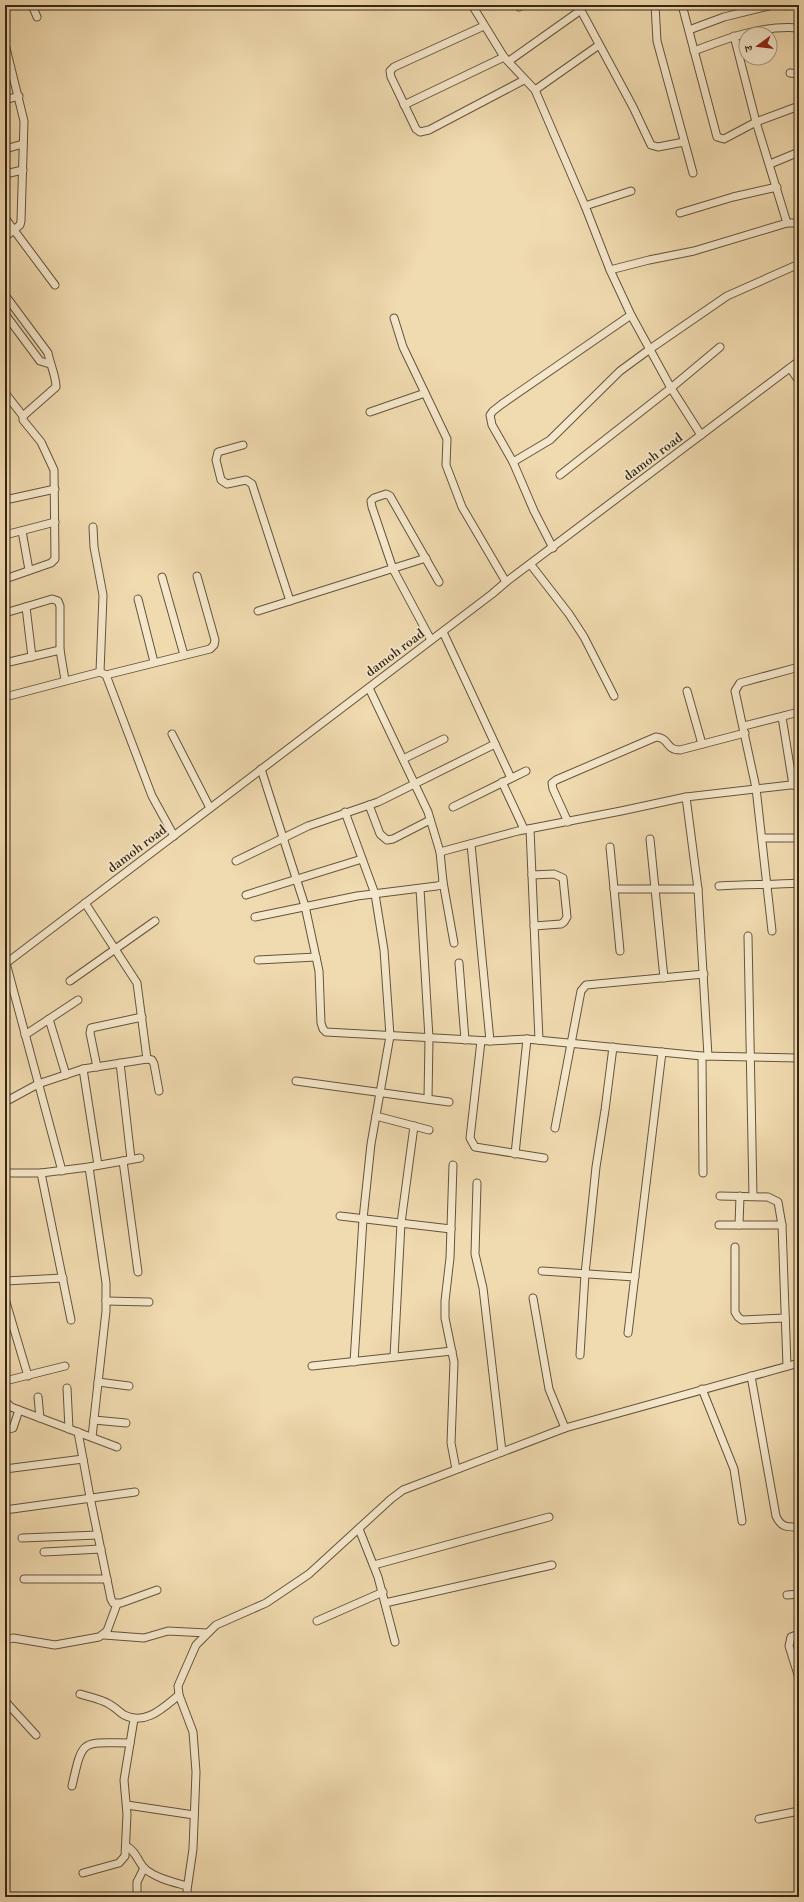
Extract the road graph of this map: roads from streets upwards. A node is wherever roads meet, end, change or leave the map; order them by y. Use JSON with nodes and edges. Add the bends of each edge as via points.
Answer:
{"nodes":[{"id":1,"x":32,"y":5,"type":"edge"},
{"id":2,"x":472,"y":5,"type":"edge"},
{"id":3,"x":655,"y":5,"type":"edge"},
{"id":4,"x":682,"y":5,"type":"edge"},
{"id":5,"x":773,"y":5,"type":"edge"},
{"id":6,"x":785,"y":5,"type":"edge"},
{"id":7,"x":799,"y":6,"type":"edge"},
{"id":8,"x":580,"y":8,"type":"edge"},
{"id":9,"x":37,"y":17,"type":"dead end"},
{"id":10,"x":484,"y":26,"type":"junction"},
{"id":11,"x":799,"y":28,"type":"edge"},
{"id":12,"x":689,"y":30,"type":"junction"},
{"id":13,"x":734,"y":36,"type":"junction"},
{"id":14,"x":5,"y":44,"type":"edge"},
{"id":15,"x":598,"y":45,"type":"junction"},
{"id":16,"x":694,"y":51,"type":"junction"},
{"id":17,"x":6,"y":53,"type":"edge"},
{"id":18,"x":507,"y":59,"type":"junction"},
{"id":19,"x":790,"y":73,"type":"dead end"},
{"id":20,"x":799,"y":74,"type":"edge"},
{"id":21,"x":524,"y":80,"type":"junction"},
{"id":22,"x":534,"y":90,"type":"junction"},
{"id":23,"x":19,"y":96,"type":"junction"},
{"id":24,"x":5,"y":100,"type":"edge"},
{"id":25,"x":404,"y":105,"type":"junction"},
{"id":26,"x":799,"y":106,"type":"edge"},
{"id":27,"x":756,"y":122,"type":"junction"},
{"id":28,"x":684,"y":142,"type":"junction"},
{"id":29,"x":23,"y":144,"type":"junction"},
{"id":30,"x":5,"y":149,"type":"edge"},
{"id":31,"x":799,"y":152,"type":"edge"},
{"id":32,"x":770,"y":164,"type":"junction"},
{"id":33,"x":22,"y":170,"type":"junction"},
{"id":34,"x":692,"y":173,"type":"dead end"},
{"id":35,"x":5,"y":174,"type":"edge"},
{"id":36,"x":776,"y":187,"type":"junction"},
{"id":37,"x":631,"y":191,"type":"dead end"},
{"id":38,"x":585,"y":206,"type":"junction"},
{"id":39,"x":680,"y":213,"type":"dead end"},
{"id":40,"x":5,"y":218,"type":"edge"},
{"id":41,"x":787,"y":223,"type":"junction"},
{"id":42,"x":799,"y":223,"type":"edge"},
{"id":43,"x":14,"y":230,"type":"junction"},
{"id":44,"x":5,"y":237,"type":"edge"},
{"id":45,"x":799,"y":264,"type":"edge"},
{"id":46,"x":610,"y":270,"type":"junction"},
{"id":47,"x":55,"y":285,"type":"dead end"},
{"id":48,"x":5,"y":295,"type":"edge"},
{"id":49,"x":5,"y":314,"type":"edge"},
{"id":50,"x":631,"y":315,"type":"junction"},
{"id":51,"x":394,"y":318,"type":"dead end"},
{"id":52,"x":720,"y":347,"type":"dead end"},
{"id":53,"x":650,"y":349,"type":"junction"},
{"id":54,"x":799,"y":361,"type":"edge"},
{"id":55,"x":50,"y":364,"type":"junction"},
{"id":56,"x":790,"y":368,"type":"junction"},
{"id":57,"x":799,"y":381,"type":"edge"},
{"id":58,"x":671,"y":388,"type":"junction"},
{"id":59,"x":5,"y":393,"type":"edge"},
{"id":60,"x":425,"y":393,"type":"junction"},
{"id":61,"x":370,"y":412,"type":"dead end"},
{"id":62,"x":23,"y":416,"type":"junction"},
{"id":63,"x":702,"y":435,"type":"junction"},
{"id":64,"x":243,"y":445,"type":"dead end"},
{"id":65,"x":513,"y":462,"type":"junction"},
{"id":66,"x":560,"y":475,"type":"dead end"},
{"id":67,"x":55,"y":489,"type":"junction"},
{"id":68,"x":5,"y":500,"type":"edge"},
{"id":69,"x":55,"y":522,"type":"junction"},
{"id":70,"x":93,"y":527,"type":"dead end"},
{"id":71,"x":22,"y":530,"type":"junction"},
{"id":72,"x":5,"y":535,"type":"edge"},
{"id":73,"x":553,"y":548,"type":"junction"},
{"id":74,"x":426,"y":558,"type":"junction"},
{"id":75,"x":531,"y":565,"type":"junction"},
{"id":76,"x":393,"y":569,"type":"junction"},
{"id":77,"x":28,"y":570,"type":"junction"},
{"id":78,"x":197,"y":576,"type":"dead end"},
{"id":79,"x":162,"y":577,"type":"dead end"},
{"id":80,"x":5,"y":578,"type":"edge"},
{"id":81,"x":439,"y":582,"type":"dead end"},
{"id":82,"x":506,"y":582,"type":"junction"},
{"id":83,"x":138,"y":599,"type":"dead end"},
{"id":84,"x":290,"y":601,"type":"junction"},
{"id":85,"x":26,"y":607,"type":"junction"},
{"id":86,"x":258,"y":611,"type":"dead end"},
{"id":87,"x":5,"y":613,"type":"edge"},
{"id":88,"x":443,"y":632,"type":"junction"},
{"id":89,"x":431,"y":640,"type":"junction"},
{"id":90,"x":60,"y":650,"type":"junction"},
{"id":91,"x":184,"y":655,"type":"junction"},
{"id":92,"x":32,"y":657,"type":"junction"},
{"id":93,"x":154,"y":662,"type":"junction"},
{"id":94,"x":5,"y":663,"type":"edge"},
{"id":95,"x":799,"y":667,"type":"edge"},
{"id":96,"x":103,"y":673,"type":"junction"},
{"id":97,"x":65,"y":680,"type":"junction"},
{"id":98,"x":369,"y":688,"type":"junction"},
{"id":99,"x":687,"y":691,"type":"dead end"},
{"id":100,"x":614,"y":696,"type":"dead end"},
{"id":101,"x":5,"y":697,"type":"edge"},
{"id":102,"x":799,"y":712,"type":"edge"},
{"id":103,"x":782,"y":717,"type":"junction"},
{"id":104,"x":745,"y":729,"type":"junction"},
{"id":105,"x":172,"y":734,"type":"dead end"},
{"id":106,"x":444,"y":739,"type":"dead end"},
{"id":107,"x":495,"y":744,"type":"junction"},
{"id":108,"x":702,"y":744,"type":"junction"},
{"id":109,"x":403,"y":759,"type":"junction"},
{"id":110,"x":261,"y":769,"type":"junction"},
{"id":111,"x":526,"y":770,"type":"dead end"},
{"id":112,"x":511,"y":778,"type":"junction"},
{"id":113,"x":502,"y":782,"type":"junction"},
{"id":114,"x":796,"y":784,"type":"edge"},
{"id":115,"x":415,"y":785,"type":"junction"},
{"id":116,"x":756,"y":788,"type":"junction"},
{"id":117,"x":686,"y":797,"type":"junction"},
{"id":118,"x":369,"y":805,"type":"junction"},
{"id":119,"x":453,"y":807,"type":"dead end"},
{"id":120,"x":210,"y":808,"type":"junction"},
{"id":121,"x":345,"y":812,"type":"junction"},
{"id":122,"x":430,"y":820,"type":"junction"},
{"id":123,"x":568,"y":822,"type":"junction"},
{"id":124,"x":527,"y":829,"type":"junction"},
{"id":125,"x":174,"y":836,"type":"junction"},
{"id":126,"x":283,"y":838,"type":"junction"},
{"id":127,"x":762,"y":838,"type":"junction"},
{"id":128,"x":799,"y":838,"type":"edge"},
{"id":129,"x":650,"y":839,"type":"dead end"},
{"id":130,"x":471,"y":844,"type":"junction"},
{"id":131,"x":610,"y":847,"type":"dead end"},
{"id":132,"x":440,"y":852,"type":"junction"},
{"id":133,"x":362,"y":859,"type":"junction"},
{"id":134,"x":236,"y":861,"type":"dead end"},
{"id":135,"x":532,"y":875,"type":"junction"},
{"id":136,"x":297,"y":879,"type":"junction"},
{"id":137,"x":443,"y":882,"type":"junction"},
{"id":138,"x":799,"y":883,"type":"edge"},
{"id":139,"x":767,"y":885,"type":"junction"},
{"id":140,"x":719,"y":886,"type":"dead end"},
{"id":141,"x":420,"y":889,"type":"junction"},
{"id":142,"x":614,"y":889,"type":"junction"},
{"id":143,"x":656,"y":889,"type":"junction"},
{"id":144,"x":698,"y":889,"type":"junction"},
{"id":145,"x":375,"y":894,"type":"junction"},
{"id":146,"x":246,"y":895,"type":"dead end"},
{"id":147,"x":85,"y":904,"type":"junction"},
{"id":148,"x":305,"y":906,"type":"junction"},
{"id":149,"x":255,"y":917,"type":"dead end"},
{"id":150,"x":155,"y":921,"type":"dead end"},
{"id":151,"x":534,"y":926,"type":"junction"},
{"id":152,"x":772,"y":931,"type":"dead end"},
{"id":153,"x":748,"y":936,"type":"dead end"},
{"id":154,"x":454,"y":943,"type":"dead end"},
{"id":155,"x":115,"y":948,"type":"junction"},
{"id":156,"x":620,"y":951,"type":"dead end"},
{"id":157,"x":316,"y":957,"type":"junction"},
{"id":158,"x":258,"y":960,"type":"dead end"},
{"id":159,"x":459,"y":963,"type":"dead end"},
{"id":160,"x":6,"y":964,"type":"edge"},
{"id":161,"x":704,"y":974,"type":"junction"},
{"id":162,"x":664,"y":978,"type":"junction"},
{"id":163,"x":70,"y":981,"type":"dead end"},
{"id":164,"x":78,"y":1000,"type":"dead end"},
{"id":165,"x":142,"y":1017,"type":"junction"},
{"id":166,"x":49,"y":1019,"type":"junction"},
{"id":167,"x":25,"y":1035,"type":"junction"},
{"id":168,"x":390,"y":1036,"type":"junction"},
{"id":169,"x":429,"y":1038,"type":"junction"},
{"id":170,"x":527,"y":1039,"type":"junction"},
{"id":171,"x":465,"y":1040,"type":"junction"},
{"id":172,"x":539,"y":1040,"type":"junction"},
{"id":173,"x":481,"y":1041,"type":"junction"},
{"id":174,"x":490,"y":1041,"type":"junction"},
{"id":175,"x":571,"y":1043,"type":"junction"},
{"id":176,"x":613,"y":1047,"type":"junction"},
{"id":177,"x":662,"y":1052,"type":"junction"},
{"id":178,"x":705,"y":1056,"type":"junction"},
{"id":179,"x":750,"y":1057,"type":"junction"},
{"id":180,"x":147,"y":1058,"type":"junction"},
{"id":181,"x":799,"y":1058,"type":"edge"},
{"id":182,"x":120,"y":1063,"type":"junction"},
{"id":183,"x":97,"y":1067,"type":"junction"},
{"id":184,"x":83,"y":1069,"type":"junction"},
{"id":185,"x":66,"y":1075,"type":"junction"},
{"id":186,"x":296,"y":1081,"type":"dead end"},
{"id":187,"x":38,"y":1084,"type":"junction"},
{"id":188,"x":159,"y":1090,"type":"dead end"},
{"id":189,"x":380,"y":1093,"type":"junction"},
{"id":190,"x":428,"y":1099,"type":"junction"},
{"id":191,"x":5,"y":1102,"type":"edge"},
{"id":192,"x":449,"y":1102,"type":"dead end"},
{"id":193,"x":376,"y":1116,"type":"junction"},
{"id":194,"x":414,"y":1126,"type":"junction"},
{"id":195,"x":555,"y":1128,"type":"dead end"},
{"id":196,"x":429,"y":1130,"type":"dead end"},
{"id":197,"x":515,"y":1154,"type":"junction"},
{"id":198,"x":140,"y":1158,"type":"dead end"},
{"id":199,"x":544,"y":1158,"type":"dead end"},
{"id":200,"x":131,"y":1159,"type":"junction"},
{"id":201,"x":124,"y":1161,"type":"junction"},
{"id":202,"x":98,"y":1165,"type":"junction"},
{"id":203,"x":453,"y":1165,"type":"dead end"},
{"id":204,"x":89,"y":1167,"type":"junction"},
{"id":205,"x":62,"y":1171,"type":"junction"},
{"id":206,"x":5,"y":1173,"type":"edge"},
{"id":207,"x":41,"y":1173,"type":"junction"},
{"id":208,"x":703,"y":1173,"type":"dead end"},
{"id":209,"x":477,"y":1183,"type":"dead end"},
{"id":210,"x":720,"y":1196,"type":"dead end"},
{"id":211,"x":740,"y":1196,"type":"junction"},
{"id":212,"x":753,"y":1196,"type":"junction"},
{"id":213,"x":340,"y":1216,"type":"dead end"},
{"id":214,"x":363,"y":1219,"type":"junction"},
{"id":215,"x":401,"y":1223,"type":"junction"},
{"id":216,"x":719,"y":1225,"type":"dead end"},
{"id":217,"x":739,"y":1225,"type":"junction"},
{"id":218,"x":782,"y":1225,"type":"junction"},
{"id":219,"x":451,"y":1229,"type":"junction"},
{"id":220,"x":735,"y":1247,"type":"dead end"},
{"id":221,"x":542,"y":1271,"type":"dead end"},
{"id":222,"x":138,"y":1272,"type":"dead end"},
{"id":223,"x":585,"y":1274,"type":"junction"},
{"id":224,"x":635,"y":1277,"type":"junction"},
{"id":225,"x":63,"y":1278,"type":"junction"},
{"id":226,"x":5,"y":1281,"type":"edge"},
{"id":227,"x":533,"y":1298,"type":"dead end"},
{"id":228,"x":5,"y":1299,"type":"edge"},
{"id":229,"x":106,"y":1301,"type":"junction"},
{"id":230,"x":149,"y":1302,"type":"dead end"},
{"id":231,"x":785,"y":1318,"type":"junction"},
{"id":232,"x":71,"y":1320,"type":"dead end"},
{"id":233,"x":628,"y":1333,"type":"dead end"},
{"id":234,"x":452,"y":1351,"type":"junction"},
{"id":235,"x":580,"y":1355,"type":"dead end"},
{"id":236,"x":394,"y":1357,"type":"junction"},
{"id":237,"x":354,"y":1362,"type":"junction"},
{"id":238,"x":799,"y":1363,"type":"edge"},
{"id":239,"x":65,"y":1366,"type":"dead end"},
{"id":240,"x":312,"y":1366,"type":"dead end"},
{"id":241,"x":787,"y":1366,"type":"junction"},
{"id":242,"x":28,"y":1376,"type":"junction"},
{"id":243,"x":751,"y":1376,"type":"junction"},
{"id":244,"x":5,"y":1381,"type":"edge"},
{"id":245,"x":98,"y":1382,"type":"junction"},
{"id":246,"x":130,"y":1386,"type":"dead end"},
{"id":247,"x":67,"y":1388,"type":"dead end"},
{"id":248,"x":702,"y":1389,"type":"junction"},
{"id":249,"x":38,"y":1397,"type":"dead end"},
{"id":250,"x":5,"y":1400,"type":"edge"},
{"id":251,"x":19,"y":1410,"type":"junction"},
{"id":252,"x":40,"y":1418,"type":"junction"},
{"id":253,"x":94,"y":1420,"type":"junction"},
{"id":254,"x":126,"y":1423,"type":"dead end"},
{"id":255,"x":69,"y":1428,"type":"junction"},
{"id":256,"x":565,"y":1428,"type":"junction"},
{"id":257,"x":5,"y":1430,"type":"edge"},
{"id":258,"x":78,"y":1432,"type":"junction"},
{"id":259,"x":92,"y":1437,"type":"junction"},
{"id":260,"x":118,"y":1447,"type":"dead end"},
{"id":261,"x":502,"y":1452,"type":"junction"},
{"id":262,"x":83,"y":1459,"type":"junction"},
{"id":263,"x":5,"y":1469,"type":"edge"},
{"id":264,"x":456,"y":1469,"type":"junction"},
{"id":265,"x":135,"y":1492,"type":"dead end"},
{"id":266,"x":90,"y":1497,"type":"junction"},
{"id":267,"x":5,"y":1510,"type":"edge"},
{"id":268,"x":548,"y":1517,"type":"dead end"},
{"id":269,"x":742,"y":1521,"type":"dead end"},
{"id":270,"x":799,"y":1527,"type":"edge"},
{"id":271,"x":359,"y":1529,"type":"junction"},
{"id":272,"x":98,"y":1535,"type":"junction"},
{"id":273,"x":22,"y":1538,"type":"dead end"},
{"id":274,"x":101,"y":1549,"type":"junction"},
{"id":275,"x":44,"y":1552,"type":"dead end"},
{"id":276,"x":374,"y":1565,"type":"junction"},
{"id":277,"x":552,"y":1565,"type":"dead end"},
{"id":278,"x":24,"y":1579,"type":"dead end"},
{"id":279,"x":107,"y":1579,"type":"junction"},
{"id":280,"x":157,"y":1590,"type":"dead end"},
{"id":281,"x":382,"y":1592,"type":"junction"},
{"id":282,"x":799,"y":1594,"type":"edge"},
{"id":283,"x":787,"y":1595,"type":"dead end"},
{"id":284,"x":385,"y":1603,"type":"junction"},
{"id":285,"x":117,"y":1604,"type":"junction"},
{"id":286,"x":317,"y":1621,"type":"dead end"},
{"id":287,"x":207,"y":1633,"type":"junction"},
{"id":288,"x":799,"y":1634,"type":"edge"},
{"id":289,"x":104,"y":1635,"type":"junction"},
{"id":290,"x":5,"y":1640,"type":"edge"},
{"id":291,"x":395,"y":1642,"type":"dead end"},
{"id":292,"x":799,"y":1678,"type":"edge"},
{"id":293,"x":80,"y":1694,"type":"dead end"},
{"id":294,"x":179,"y":1694,"type":"junction"},
{"id":295,"x":5,"y":1701,"type":"edge"},
{"id":296,"x":134,"y":1719,"type":"junction"},
{"id":297,"x":36,"y":1735,"type":"dead end"},
{"id":298,"x":130,"y":1743,"type":"junction"},
{"id":299,"x":72,"y":1786,"type":"dead end"},
{"id":300,"x":127,"y":1805,"type":"junction"},
{"id":301,"x":799,"y":1811,"type":"edge"},
{"id":302,"x":194,"y":1814,"type":"junction"},
{"id":303,"x":759,"y":1819,"type":"dead end"},
{"id":304,"x":126,"y":1846,"type":"junction"},
{"id":305,"x":144,"y":1868,"type":"junction"},
{"id":306,"x":83,"y":1873,"type":"dead end"},
{"id":307,"x":187,"y":1886,"type":"junction"},
{"id":308,"x":138,"y":1897,"type":"edge"},
{"id":309,"x":188,"y":1897,"type":"edge"}],
"edges":[{"from":1,"to":9,"type":"street"},
{"from":2,"to":10,"type":"street"},
{"from":3,"to":28,"type":"street","via":[[657,41]]},
{"from":4,"to":12,"type":"street"},
{"from":5,"to":12,"type":"street","via":[[724,17]]},
{"from":6,"to":7,"type":"street"},
{"from":8,"to":15,"type":"street"},
{"from":8,"to":18,"type":"street"},
{"from":10,"to":18,"type":"street"},
{"from":10,"to":25,"type":"street","via":[[394,67],[390,71],[391,76]]},
{"from":11,"to":13,"type":"street","via":[[766,28]]},
{"from":12,"to":16,"type":"street"},
{"from":13,"to":16,"type":"street"},
{"from":13,"to":27,"type":"street"},
{"from":14,"to":17,"type":"street"},
{"from":15,"to":22,"type":"street"},
{"from":15,"to":28,"type":"street","via":[[651,145],[658,147]]},
{"from":16,"to":27,"type":"street","via":[[717,137],[724,139]]},
{"from":17,"to":23,"type":"street"},
{"from":18,"to":21,"type":"street"},
{"from":18,"to":25,"type":"street"},
{"from":19,"to":20,"type":"street"},
{"from":21,"to":22,"type":"street"},
{"from":21,"to":25,"type":"street","via":[[425,133],[416,129]]},
{"from":22,"to":38,"type":"street"},
{"from":23,"to":24,"type":"street"},
{"from":23,"to":29,"type":"street","via":[[24,121]]},
{"from":26,"to":27,"type":"street"},
{"from":27,"to":32,"type":"street"},
{"from":28,"to":34,"type":"street"},
{"from":29,"to":30,"type":"street"},
{"from":29,"to":33,"type":"street"},
{"from":31,"to":32,"type":"street"},
{"from":32,"to":36,"type":"street"},
{"from":33,"to":35,"type":"street"},
{"from":33,"to":43,"type":"street","via":[[21,221]]},
{"from":36,"to":39,"type":"street"},
{"from":36,"to":41,"type":"street"},
{"from":37,"to":38,"type":"street"},
{"from":38,"to":46,"type":"street"},
{"from":40,"to":43,"type":"street"},
{"from":41,"to":42,"type":"street"},
{"from":41,"to":46,"type":"street","via":[[694,251]]},
{"from":43,"to":44,"type":"street"},
{"from":43,"to":47,"type":"street"},
{"from":45,"to":53,"type":"street","via":[[727,296]]},
{"from":46,"to":50,"type":"street"},
{"from":48,"to":55,"type":"street","via":[[48,353]]},
{"from":49,"to":55,"type":"street","via":[[40,361]]},
{"from":50,"to":53,"type":"street"},
{"from":50,"to":65,"type":"street","via":[[493,411],[490,420]]},
{"from":51,"to":60,"type":"street","via":[[403,347]]},
{"from":52,"to":58,"type":"street"},
{"from":53,"to":58,"type":"street"},
{"from":53,"to":65,"type":"street","via":[[620,371],[550,440]]},
{"from":54,"to":56,"type":"street","name":"damoh road"},
{"from":55,"to":62,"type":"street","via":[[56,387]]},
{"from":56,"to":57,"type":"street"},
{"from":56,"to":63,"type":"street","name":"damoh road"},
{"from":58,"to":63,"type":"street"},
{"from":58,"to":66,"type":"street"},
{"from":59,"to":62,"type":"street"},
{"from":60,"to":61,"type":"street"},
{"from":60,"to":82,"type":"street","via":[[447,439],[446,466],[462,507]]},
{"from":62,"to":67,"type":"street","via":[[23,420],[44,448],[54,470]]},
{"from":63,"to":73,"type":"street","name":"damoh road"},
{"from":64,"to":84,"type":"street","via":[[218,452],[216,460],[221,480],[227,484],[246,480],[252,484]]},
{"from":65,"to":73,"type":"street"},
{"from":67,"to":68,"type":"street"},
{"from":67,"to":69,"type":"street"},
{"from":69,"to":71,"type":"street"},
{"from":69,"to":77,"type":"street","via":[[55,559],[51,563]]},
{"from":70,"to":96,"type":"street","via":[[103,595]]},
{"from":71,"to":72,"type":"street"},
{"from":71,"to":77,"type":"street"},
{"from":73,"to":75,"type":"street","name":"damoh road"},
{"from":74,"to":76,"type":"street"},
{"from":74,"to":76,"type":"street","via":[[393,501],[386,494],[382,495],[371,502]]},
{"from":74,"to":81,"type":"street"},
{"from":75,"to":82,"type":"street","name":"damoh road"},
{"from":75,"to":100,"type":"street","via":[[584,637]]},
{"from":76,"to":84,"type":"street"},
{"from":76,"to":89,"type":"street"},
{"from":77,"to":80,"type":"street"},
{"from":78,"to":91,"type":"street","via":[[215,640],[210,649]]},
{"from":79,"to":91,"type":"street"},
{"from":82,"to":88,"type":"street","name":"damoh road"},
{"from":83,"to":93,"type":"street"},
{"from":84,"to":86,"type":"street"},
{"from":85,"to":87,"type":"street"},
{"from":85,"to":90,"type":"street","via":[[52,599],[58,602]]},
{"from":85,"to":92,"type":"street"},
{"from":88,"to":89,"type":"street","name":"damoh road"},
{"from":88,"to":107,"type":"street"},
{"from":89,"to":98,"type":"street","name":"damoh road"},
{"from":90,"to":92,"type":"street"},
{"from":90,"to":97,"type":"street"},
{"from":91,"to":93,"type":"street"},
{"from":92,"to":94,"type":"street"},
{"from":93,"to":96,"type":"street"},
{"from":95,"to":104,"type":"street","via":[[740,683],[735,691]]},
{"from":96,"to":97,"type":"street"},
{"from":96,"to":125,"type":"street","via":[[152,796]]},
{"from":97,"to":101,"type":"street"},
{"from":98,"to":109,"type":"street"},
{"from":98,"to":110,"type":"street","name":"damoh road"},
{"from":99,"to":108,"type":"street"},
{"from":102,"to":103,"type":"street"},
{"from":103,"to":104,"type":"street"},
{"from":103,"to":114,"type":"street"},
{"from":104,"to":108,"type":"street"},
{"from":104,"to":116,"type":"street"},
{"from":105,"to":120,"type":"street"},
{"from":106,"to":109,"type":"street"},
{"from":107,"to":112,"type":"street"},
{"from":107,"to":115,"type":"street"},
{"from":108,"to":123,"type":"street","via":[[673,750],[666,741],[656,737],[556,780],[552,783],[553,789]]},
{"from":109,"to":115,"type":"street"},
{"from":110,"to":120,"type":"street","name":"damoh road"},
{"from":110,"to":126,"type":"street"},
{"from":111,"to":112,"type":"street"},
{"from":112,"to":113,"type":"street"},
{"from":113,"to":119,"type":"street"},
{"from":113,"to":124,"type":"street"},
{"from":114,"to":116,"type":"street"},
{"from":115,"to":118,"type":"street"},
{"from":115,"to":122,"type":"street"},
{"from":116,"to":117,"type":"street"},
{"from":116,"to":127,"type":"street"},
{"from":117,"to":123,"type":"street"},
{"from":117,"to":144,"type":"street"},
{"from":118,"to":121,"type":"street"},
{"from":118,"to":122,"type":"street","via":[[380,834],[387,840],[393,840]]},
{"from":120,"to":125,"type":"street","name":"damoh road"},
{"from":121,"to":126,"type":"street"},
{"from":121,"to":133,"type":"street"},
{"from":122,"to":132,"type":"street"},
{"from":123,"to":124,"type":"street"},
{"from":124,"to":130,"type":"street"},
{"from":124,"to":135,"type":"street"},
{"from":125,"to":147,"type":"street","name":"damoh road"},
{"from":126,"to":134,"type":"street"},
{"from":126,"to":136,"type":"street"},
{"from":127,"to":128,"type":"street"},
{"from":127,"to":139,"type":"street"},
{"from":129,"to":143,"type":"street"},
{"from":130,"to":132,"type":"street"},
{"from":130,"to":174,"type":"street"},
{"from":131,"to":142,"type":"street"},
{"from":132,"to":137,"type":"street"},
{"from":133,"to":136,"type":"street"},
{"from":133,"to":145,"type":"street"},
{"from":135,"to":151,"type":"street"},
{"from":135,"to":151,"type":"street","via":[[554,874],[564,878],[567,917],[561,924]]},
{"from":136,"to":146,"type":"street"},
{"from":136,"to":148,"type":"street"},
{"from":137,"to":141,"type":"street","via":[[441,885]]},
{"from":137,"to":154,"type":"street"},
{"from":138,"to":139,"type":"street"},
{"from":139,"to":140,"type":"street"},
{"from":139,"to":152,"type":"street"},
{"from":141,"to":145,"type":"street"},
{"from":141,"to":169,"type":"street"},
{"from":142,"to":143,"type":"street"},
{"from":142,"to":156,"type":"street"},
{"from":143,"to":144,"type":"street"},
{"from":143,"to":162,"type":"street"},
{"from":144,"to":161,"type":"street"},
{"from":145,"to":148,"type":"street"},
{"from":145,"to":168,"type":"street","via":[[384,950]]},
{"from":147,"to":155,"type":"street"},
{"from":147,"to":160,"type":"street","name":"damoh road"},
{"from":148,"to":149,"type":"street"},
{"from":148,"to":157,"type":"street"},
{"from":150,"to":155,"type":"street"},
{"from":151,"to":172,"type":"street"},
{"from":153,"to":179,"type":"street"},
{"from":155,"to":163,"type":"street"},
{"from":155,"to":165,"type":"street","via":[[137,983]]},
{"from":157,"to":158,"type":"street"},
{"from":157,"to":168,"type":"street","via":[[323,1029],[326,1032]]},
{"from":159,"to":171,"type":"street"},
{"from":160,"to":167,"type":"street"},
{"from":161,"to":162,"type":"street"},
{"from":161,"to":178,"type":"street"},
{"from":162,"to":175,"type":"street","via":[[583,987]]},
{"from":164,"to":166,"type":"street"},
{"from":165,"to":180,"type":"street"},
{"from":165,"to":183,"type":"street","via":[[91,1028]]},
{"from":166,"to":167,"type":"street"},
{"from":166,"to":185,"type":"street"},
{"from":167,"to":187,"type":"street"},
{"from":168,"to":169,"type":"street"},
{"from":168,"to":189,"type":"street"},
{"from":169,"to":171,"type":"street"},
{"from":169,"to":190,"type":"street"},
{"from":170,"to":172,"type":"street"},
{"from":170,"to":174,"type":"street"},
{"from":170,"to":197,"type":"street"},
{"from":171,"to":173,"type":"street"},
{"from":172,"to":175,"type":"street"},
{"from":173,"to":174,"type":"street"},
{"from":173,"to":197,"type":"street","via":[[470,1138],[475,1147]]},
{"from":175,"to":176,"type":"street"},
{"from":175,"to":195,"type":"street"},
{"from":176,"to":177,"type":"street"},
{"from":176,"to":223,"type":"street","via":[[596,1167]]},
{"from":177,"to":178,"type":"street"},
{"from":177,"to":224,"type":"street"},
{"from":178,"to":179,"type":"street"},
{"from":178,"to":208,"type":"street"},
{"from":179,"to":181,"type":"street"},
{"from":179,"to":212,"type":"street"},
{"from":180,"to":182,"type":"street"},
{"from":180,"to":188,"type":"street","via":[[154,1064]]},
{"from":182,"to":183,"type":"street"},
{"from":182,"to":200,"type":"street"},
{"from":183,"to":184,"type":"street"},
{"from":184,"to":185,"type":"street"},
{"from":184,"to":202,"type":"street"},
{"from":185,"to":187,"type":"street"},
{"from":186,"to":189,"type":"street"},
{"from":187,"to":191,"type":"street"},
{"from":187,"to":205,"type":"street"},
{"from":189,"to":190,"type":"street"},
{"from":189,"to":193,"type":"street"},
{"from":190,"to":192,"type":"street"},
{"from":193,"to":194,"type":"street"},
{"from":193,"to":214,"type":"street"},
{"from":194,"to":196,"type":"street"},
{"from":194,"to":215,"type":"street"},
{"from":197,"to":199,"type":"street"},
{"from":198,"to":200,"type":"street"},
{"from":200,"to":201,"type":"street"},
{"from":201,"to":202,"type":"street"},
{"from":201,"to":222,"type":"street"},
{"from":202,"to":204,"type":"street"},
{"from":203,"to":219,"type":"street"},
{"from":204,"to":205,"type":"street"},
{"from":204,"to":229,"type":"street","via":[[106,1283]]},
{"from":205,"to":207,"type":"street"},
{"from":206,"to":207,"type":"street"},
{"from":207,"to":225,"type":"street"},
{"from":209,"to":261,"type":"street","via":[[475,1254],[483,1288]]},
{"from":210,"to":211,"type":"street"},
{"from":211,"to":212,"type":"street"},
{"from":211,"to":217,"type":"street"},
{"from":212,"to":218,"type":"street","via":[[768,1197],[778,1202]]},
{"from":213,"to":214,"type":"street"},
{"from":214,"to":215,"type":"street"},
{"from":214,"to":237,"type":"street"},
{"from":215,"to":219,"type":"street"},
{"from":215,"to":236,"type":"street"},
{"from":216,"to":217,"type":"street"},
{"from":217,"to":218,"type":"street"},
{"from":218,"to":231,"type":"street"},
{"from":219,"to":234,"type":"street","via":[[444,1318]]},
{"from":220,"to":231,"type":"street","via":[[735,1312],[738,1317],[742,1320]]},
{"from":221,"to":223,"type":"street"},
{"from":223,"to":224,"type":"street"},
{"from":223,"to":235,"type":"street"},
{"from":224,"to":233,"type":"street"},
{"from":225,"to":226,"type":"street"},
{"from":225,"to":232,"type":"street"},
{"from":227,"to":256,"type":"street","via":[[549,1389]]},
{"from":228,"to":242,"type":"street"},
{"from":229,"to":230,"type":"street"},
{"from":229,"to":245,"type":"street"},
{"from":231,"to":241,"type":"street"},
{"from":234,"to":236,"type":"street"},
{"from":234,"to":264,"type":"street","via":[[454,1383],[451,1443]]},
{"from":236,"to":237,"type":"street"},
{"from":237,"to":240,"type":"street"},
{"from":238,"to":241,"type":"street"},
{"from":239,"to":242,"type":"street"},
{"from":241,"to":243,"type":"street"},
{"from":242,"to":244,"type":"street"},
{"from":243,"to":248,"type":"street"},
{"from":243,"to":270,"type":"street","via":[[776,1516],[784,1527]]},
{"from":245,"to":246,"type":"street"},
{"from":245,"to":253,"type":"street"},
{"from":247,"to":255,"type":"street"},
{"from":248,"to":256,"type":"street"},
{"from":248,"to":269,"type":"street","via":[[734,1469]]},
{"from":249,"to":252,"type":"street"},
{"from":250,"to":251,"type":"street","via":[[11,1407]]},
{"from":251,"to":252,"type":"street"},
{"from":251,"to":257,"type":"street","via":[[13,1428]]},
{"from":252,"to":255,"type":"street"},
{"from":253,"to":254,"type":"street"},
{"from":253,"to":259,"type":"street"},
{"from":255,"to":258,"type":"street"},
{"from":256,"to":261,"type":"street"},
{"from":258,"to":259,"type":"street"},
{"from":258,"to":262,"type":"street"},
{"from":259,"to":260,"type":"street"},
{"from":261,"to":264,"type":"street"},
{"from":262,"to":263,"type":"street"},
{"from":262,"to":266,"type":"street"},
{"from":264,"to":271,"type":"street","via":[[403,1490]]},
{"from":265,"to":266,"type":"street"},
{"from":266,"to":267,"type":"street"},
{"from":266,"to":272,"type":"street"},
{"from":268,"to":276,"type":"street"},
{"from":271,"to":276,"type":"street"},
{"from":271,"to":287,"type":"street","via":[[309,1574],[266,1603],[216,1625]]},
{"from":272,"to":273,"type":"street"},
{"from":272,"to":274,"type":"street"},
{"from":274,"to":275,"type":"street"},
{"from":274,"to":279,"type":"street"},
{"from":276,"to":281,"type":"street"},
{"from":277,"to":284,"type":"street"},
{"from":278,"to":279,"type":"street"},
{"from":279,"to":285,"type":"street","via":[[112,1599]]},
{"from":280,"to":285,"type":"street"},
{"from":281,"to":284,"type":"street"},
{"from":281,"to":286,"type":"street"},
{"from":282,"to":283,"type":"street"},
{"from":284,"to":291,"type":"street"},
{"from":285,"to":289,"type":"street"},
{"from":287,"to":289,"type":"street","via":[[168,1631],[144,1638]]},
{"from":287,"to":294,"type":"street","via":[[196,1645],[180,1678]]},
{"from":288,"to":292,"type":"street","via":[[789,1640]]},
{"from":289,"to":290,"type":"street","via":[[55,1645],[13,1638]]},
{"from":293,"to":296,"type":"street","via":[[102,1700]]},
{"from":294,"to":296,"type":"street","via":[[154,1714]]},
{"from":294,"to":302,"type":"street","via":[[193,1732],[196,1772]]},
{"from":295,"to":297,"type":"street"},
{"from":296,"to":298,"type":"street"},
{"from":298,"to":299,"type":"street","via":[[93,1743],[83,1748],[79,1754]]},
{"from":298,"to":300,"type":"street","via":[[124,1780]]},
{"from":300,"to":302,"type":"street"},
{"from":300,"to":304,"type":"street"},
{"from":301,"to":303,"type":"street"},
{"from":302,"to":307,"type":"street","via":[[193,1849]]},
{"from":304,"to":305,"type":"street","via":[[134,1852]]},
{"from":304,"to":306,"type":"street","via":[[125,1856],[119,1863]]},
{"from":305,"to":307,"type":"street","via":[[160,1878]]},
{"from":305,"to":308,"type":"street","via":[[138,1882]]},
{"from":307,"to":309,"type":"street"}]}
